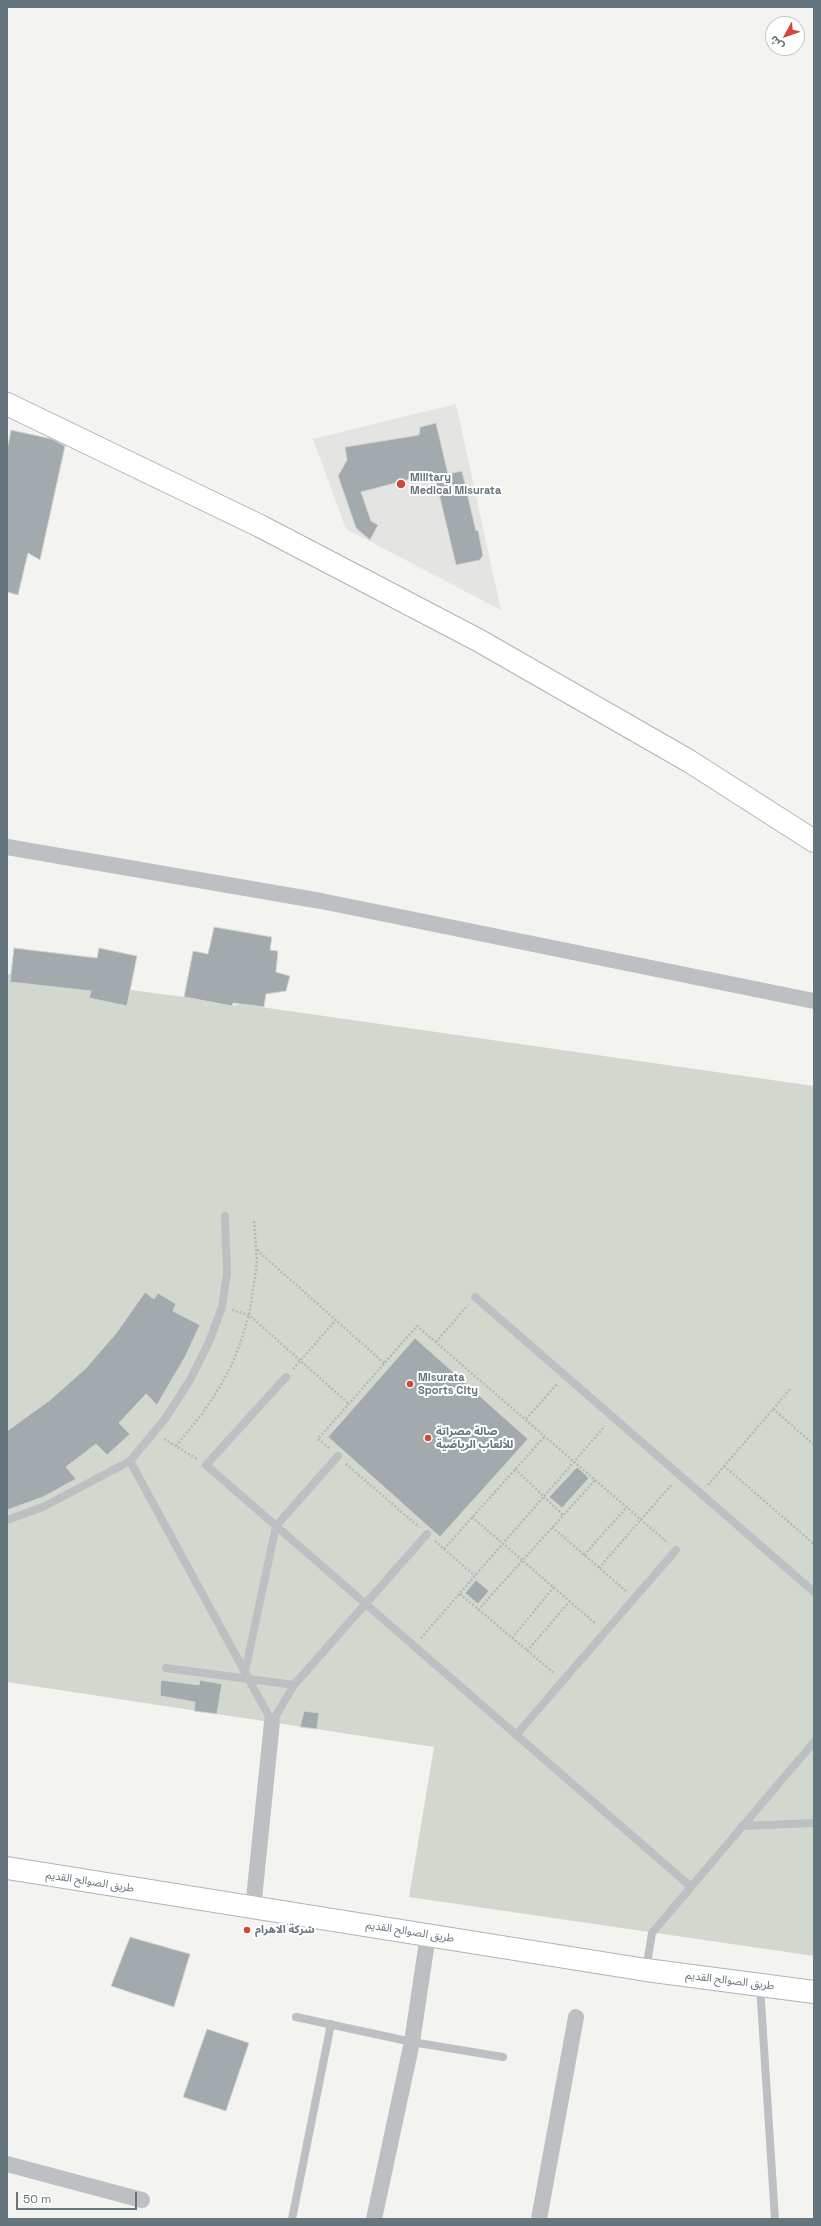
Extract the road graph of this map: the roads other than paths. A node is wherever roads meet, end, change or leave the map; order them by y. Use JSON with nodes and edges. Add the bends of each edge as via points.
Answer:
{"nodes":[{"id":1,"x":7,"y":404,"type":"edge"},
{"id":2,"x":814,"y":841,"type":"edge"},
{"id":3,"x":7,"y":847,"type":"edge"},
{"id":4,"x":814,"y":1000,"type":"edge"},
{"id":5,"x":225,"y":1216,"type":"dead end"},
{"id":6,"x":475,"y":1297,"type":"road end"},
{"id":7,"x":286,"y":1377,"type":"road end"},
{"id":8,"x":338,"y":1456,"type":"road end"},
{"id":9,"x":130,"y":1461,"type":"junction"},
{"id":10,"x":7,"y":1520,"type":"edge"},
{"id":11,"x":276,"y":1526,"type":"junction"},
{"id":12,"x":427,"y":1534,"type":"road end"},
{"id":13,"x":676,"y":1550,"type":"road end"},
{"id":14,"x":814,"y":1592,"type":"edge"},
{"id":15,"x":365,"y":1604,"type":"junction"},
{"id":16,"x":166,"y":1668,"type":"dead end"},
{"id":17,"x":246,"y":1675,"type":"junction"},
{"id":18,"x":294,"y":1684,"type":"junction"},
{"id":19,"x":272,"y":1722,"type":"junction"},
{"id":20,"x":516,"y":1735,"type":"junction"},
{"id":21,"x":814,"y":1742,"type":"edge"},
{"id":22,"x":814,"y":1824,"type":"edge"},
{"id":23,"x":742,"y":1826,"type":"junction"},
{"id":24,"x":7,"y":1868,"type":"edge"},
{"id":25,"x":690,"y":1886,"type":"junction"},
{"id":26,"x":253,"y":1909,"type":"junction"},
{"id":27,"x":428,"y":1935,"type":"junction"},
{"id":28,"x":646,"y":1970,"type":"junction"},
{"id":29,"x":760,"y":1985,"type":"junction"},
{"id":30,"x":814,"y":1992,"type":"edge"},
{"id":31,"x":296,"y":2016,"type":"dead end"},
{"id":32,"x":576,"y":2017,"type":"dead end"},
{"id":33,"x":331,"y":2024,"type":"junction"},
{"id":34,"x":412,"y":2042,"type":"junction"},
{"id":35,"x":503,"y":2057,"type":"dead end"},
{"id":36,"x":7,"y":2164,"type":"edge"},
{"id":37,"x":142,"y":2200,"type":"dead end"},
{"id":38,"x":292,"y":2219,"type":"edge"},
{"id":39,"x":374,"y":2219,"type":"edge"},
{"id":40,"x":539,"y":2219,"type":"edge"},
{"id":41,"x":775,"y":2219,"type":"edge"}],
"edges":[{"from":1,"to":2,"type":"street","via":[[260,526],[478,640],[690,761]]},
{"from":3,"to":4,"type":"street","via":[[329,902]]},
{"from":5,"to":9,"type":"lane","via":[[227,1273],[222,1307],[209,1342],[190,1380],[165,1419]]},
{"from":6,"to":14,"type":"lane"},
{"from":7,"to":11,"type":"lane","via":[[206,1465]]},
{"from":8,"to":11,"type":"lane"},
{"from":9,"to":10,"type":"lane","via":[[43,1507]]},
{"from":9,"to":17,"type":"lane"},
{"from":11,"to":15,"type":"lane"},
{"from":11,"to":17,"type":"lane"},
{"from":12,"to":15,"type":"lane"},
{"from":13,"to":20,"type":"lane"},
{"from":15,"to":18,"type":"lane"},
{"from":15,"to":20,"type":"lane"},
{"from":16,"to":17,"type":"lane"},
{"from":17,"to":18,"type":"lane"},
{"from":17,"to":19,"type":"lane"},
{"from":18,"to":19,"type":"lane"},
{"from":19,"to":26,"type":"street"},
{"from":20,"to":25,"type":"lane"},
{"from":21,"to":23,"type":"lane"},
{"from":22,"to":23,"type":"lane"},
{"from":23,"to":25,"type":"lane"},
{"from":24,"to":26,"type":"street","name":"طريق الصوالح القديم"},
{"from":25,"to":28,"type":"lane","via":[[652,1932]]},
{"from":26,"to":27,"type":"street","name":"طريق الصوالح القديم"},
{"from":27,"to":28,"type":"street","name":"طريق الصوالح القديم"},
{"from":27,"to":34,"type":"street"},
{"from":28,"to":29,"type":"street","name":"طريق الصوالح القديم"},
{"from":29,"to":30,"type":"street","name":"طريق الصوالح القديم"},
{"from":29,"to":41,"type":"lane"},
{"from":31,"to":33,"type":"lane"},
{"from":32,"to":40,"type":"street"},
{"from":33,"to":34,"type":"lane"},
{"from":33,"to":38,"type":"lane"},
{"from":34,"to":35,"type":"lane"},
{"from":34,"to":39,"type":"street"},
{"from":36,"to":37,"type":"street"}]}
